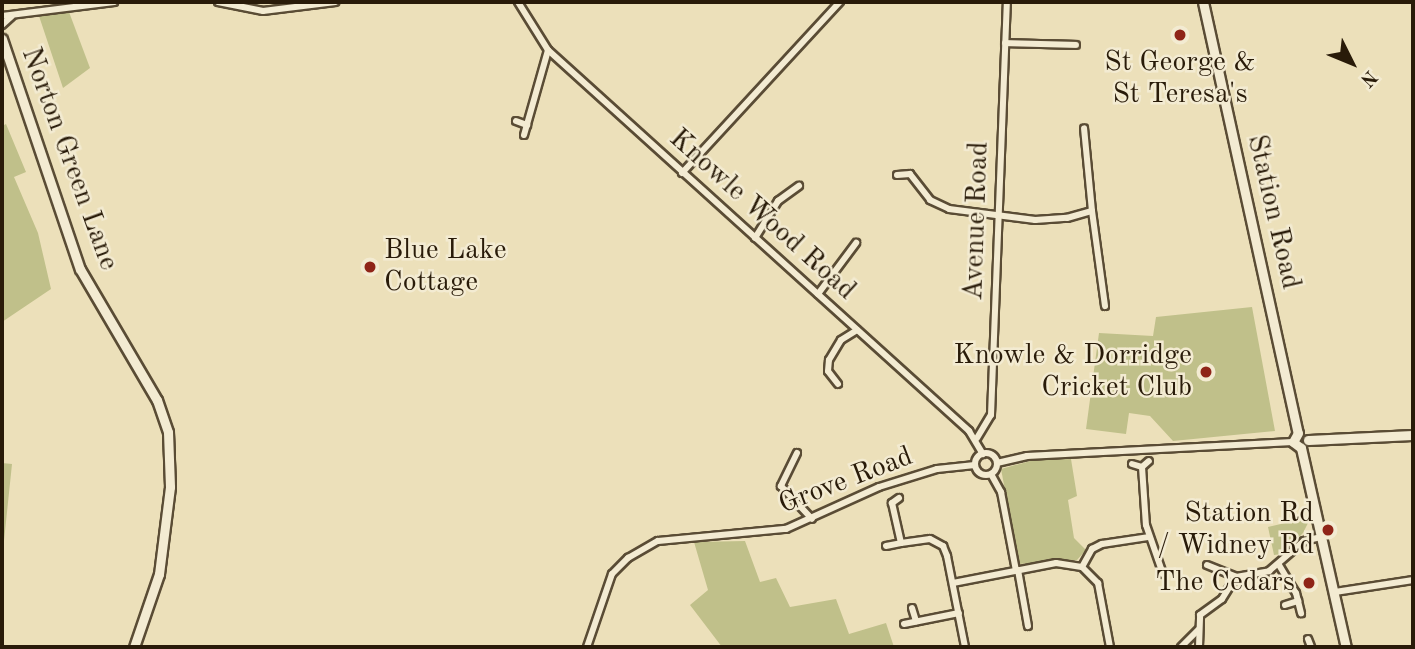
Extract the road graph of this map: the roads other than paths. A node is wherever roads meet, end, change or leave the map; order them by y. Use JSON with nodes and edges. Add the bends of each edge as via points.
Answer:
{"nodes":[{"id":1,"x":114,"y":2,"type":"edge"},
{"id":2,"x":218,"y":2,"type":"edge"},
{"id":3,"x":335,"y":2,"type":"edge"},
{"id":4,"x":518,"y":2,"type":"edge"},
{"id":5,"x":840,"y":2,"type":"edge"},
{"id":6,"x":1007,"y":2,"type":"edge"},
{"id":7,"x":1203,"y":2,"type":"edge"},
{"id":8,"x":13,"y":15,"type":"junction"},
{"id":9,"x":2,"y":16,"type":"edge"},
{"id":10,"x":2,"y":25,"type":"edge"},
{"id":11,"x":2,"y":39,"type":"edge"},
{"id":12,"x":1005,"y":43,"type":"junction"},
{"id":13,"x":1062,"y":44,"type":"junction"},
{"id":14,"x":1076,"y":45,"type":"dead end"},
{"id":15,"x":548,"y":50,"type":"junction"},
{"id":16,"x":1062,"y":54,"type":"dead end"},
{"id":17,"x":516,"y":121,"type":"dead end"},
{"id":18,"x":527,"y":125,"type":"junction"},
{"id":19,"x":1084,"y":128,"type":"dead end"},
{"id":20,"x":524,"y":135,"type":"dead end"},
{"id":21,"x":915,"y":167,"type":"dead end"},
{"id":22,"x":682,"y":173,"type":"junction"},
{"id":23,"x":897,"y":174,"type":"dead end"},
{"id":24,"x":910,"y":174,"type":"junction"},
{"id":25,"x":799,"y":186,"type":"dead end"},
{"id":26,"x":1092,"y":211,"type":"junction"},
{"id":27,"x":998,"y":216,"type":"junction"},
{"id":28,"x":755,"y":238,"type":"junction"},
{"id":29,"x":856,"y":243,"type":"dead end"},
{"id":30,"x":818,"y":294,"type":"junction"},
{"id":31,"x":1105,"y":306,"type":"dead end"},
{"id":32,"x":857,"y":330,"type":"junction"},
{"id":33,"x":838,"y":384,"type":"dead end"},
{"id":34,"x":1413,"y":435,"type":"edge"},
{"id":35,"x":977,"y":438,"type":"junction"},
{"id":36,"x":1297,"y":441,"type":"junction"},
{"id":37,"x":797,"y":453,"type":"dead end"},
{"id":38,"x":983,"y":454,"type":"junction"},
{"id":39,"x":1149,"y":461,"type":"dead end"},
{"id":40,"x":997,"y":463,"type":"junction"},
{"id":41,"x":1132,"y":464,"type":"dead end"},
{"id":42,"x":975,"y":465,"type":"junction"},
{"id":43,"x":1142,"y":467,"type":"junction"},
{"id":44,"x":990,"y":474,"type":"junction"},
{"id":45,"x":900,"y":498,"type":"dead end"},
{"id":46,"x":811,"y":519,"type":"junction"},
{"id":47,"x":1149,"y":537,"type":"junction"},
{"id":48,"x":1322,"y":537,"type":"junction"},
{"id":49,"x":901,"y":543,"type":"junction"},
{"id":50,"x":886,"y":546,"type":"dead end"},
{"id":51,"x":1167,"y":559,"type":"dead end"},
{"id":52,"x":1159,"y":562,"type":"junction"},
{"id":53,"x":1207,"y":565,"type":"dead end"},
{"id":54,"x":1279,"y":565,"type":"junction"},
{"id":55,"x":1082,"y":567,"type":"junction"},
{"id":56,"x":1017,"y":570,"type":"junction"},
{"id":57,"x":1163,"y":574,"type":"dead end"},
{"id":58,"x":1236,"y":577,"type":"junction"},
{"id":59,"x":1413,"y":580,"type":"edge"},
{"id":60,"x":953,"y":583,"type":"junction"},
{"id":61,"x":1335,"y":592,"type":"junction"},
{"id":62,"x":1298,"y":601,"type":"junction"},
{"id":63,"x":1103,"y":604,"type":"junction"},
{"id":64,"x":1285,"y":605,"type":"dead end"},
{"id":65,"x":1094,"y":607,"type":"dead end"},
{"id":66,"x":912,"y":608,"type":"dead end"},
{"id":67,"x":959,"y":613,"type":"junction"},
{"id":68,"x":1301,"y":613,"type":"dead end"},
{"id":69,"x":916,"y":621,"type":"junction"},
{"id":70,"x":904,"y":624,"type":"dead end"},
{"id":71,"x":1028,"y":626,"type":"dead end"},
{"id":72,"x":1198,"y":630,"type":"junction"},
{"id":73,"x":1308,"y":639,"type":"dead end"},
{"id":74,"x":1342,"y":646,"type":"edge"},
{"id":75,"x":134,"y":647,"type":"edge"},
{"id":76,"x":587,"y":647,"type":"edge"},
{"id":77,"x":965,"y":647,"type":"edge"},
{"id":78,"x":1110,"y":647,"type":"edge"},
{"id":79,"x":1181,"y":647,"type":"edge"},
{"id":80,"x":1199,"y":647,"type":"edge"},
{"id":81,"x":1311,"y":647,"type":"edge"}],
"edges":[{"from":1,"to":8,"type":"street"},
{"from":2,"to":3,"type":"street","via":[[263,10]]},
{"from":4,"to":15,"type":"street","name":"Knowle Wood Road"},
{"from":5,"to":22,"type":"street"},
{"from":6,"to":12,"type":"street","name":"Avenue Road"},
{"from":7,"to":36,"type":"street","name":"Station Road"},
{"from":8,"to":9,"type":"street"},
{"from":8,"to":10,"type":"street"},
{"from":11,"to":75,"type":"street","name":"Norton Green Lane","via":[[80,269],[157,400],[168,432],[170,487],[161,565]]},
{"from":12,"to":13,"type":"street"},
{"from":12,"to":27,"type":"street","name":"Avenue Road"},
{"from":13,"to":14,"type":"street"},
{"from":13,"to":16,"type":"street"},
{"from":15,"to":18,"type":"street"},
{"from":15,"to":22,"type":"street","name":"Knowle Wood Road"},
{"from":17,"to":18,"type":"street"},
{"from":18,"to":20,"type":"street"},
{"from":19,"to":26,"type":"street"},
{"from":21,"to":24,"type":"street"},
{"from":22,"to":28,"type":"street","name":"Knowle Wood Road"},
{"from":23,"to":24,"type":"street"},
{"from":24,"to":27,"type":"street","via":[[937,205]]},
{"from":25,"to":28,"type":"street","via":[[778,201]]},
{"from":26,"to":27,"type":"street","via":[[1035,220]]},
{"from":26,"to":31,"type":"street"},
{"from":27,"to":35,"type":"street","name":"Avenue Road","via":[[991,415]]},
{"from":28,"to":30,"type":"street","name":"Knowle Wood Road"},
{"from":29,"to":30,"type":"street"},
{"from":30,"to":32,"type":"street","name":"Knowle Wood Road"},
{"from":32,"to":33,"type":"street","via":[[841,340],[829,360],[828,371]]},
{"from":32,"to":35,"type":"street","name":"Knowle Wood Road"},
{"from":34,"to":36,"type":"street"},
{"from":35,"to":38,"type":"street","name":"Knowle Wood Road"},
{"from":36,"to":40,"type":"street","via":[[1027,457]]},
{"from":36,"to":48,"type":"street","name":"Station Road"},
{"from":37,"to":46,"type":"street","via":[[781,485]]},
{"from":38,"to":40,"type":"street","via":[[991,454]]},
{"from":38,"to":42,"type":"street"},
{"from":39,"to":43,"type":"street"},
{"from":40,"to":44,"type":"street"},
{"from":41,"to":43,"type":"street"},
{"from":42,"to":44,"type":"street","via":[[980,473]]},
{"from":42,"to":46,"type":"street","name":"Grove Road","via":[[937,469],[879,486]]},
{"from":43,"to":47,"type":"street"},
{"from":44,"to":56,"type":"street","via":[[1001,492]]},
{"from":45,"to":49,"type":"street","via":[[888,503]]},
{"from":46,"to":76,"type":"street","name":"Grove Road","via":[[765,533],[676,536],[642,549],[612,574]]},
{"from":47,"to":52,"type":"street"},
{"from":47,"to":55,"type":"street","via":[[1102,544],[1092,549]]},
{"from":48,"to":54,"type":"street","via":[[1304,541]]},
{"from":48,"to":61,"type":"street","name":"Station Road"},
{"from":49,"to":50,"type":"street"},
{"from":49,"to":60,"type":"street","via":[[937,541],[947,556]]},
{"from":51,"to":52,"type":"street"},
{"from":52,"to":57,"type":"street"},
{"from":53,"to":58,"type":"street"},
{"from":54,"to":58,"type":"street"},
{"from":54,"to":62,"type":"street"},
{"from":55,"to":56,"type":"street","via":[[1056,563]]},
{"from":55,"to":63,"type":"street","via":[[1095,576]]},
{"from":56,"to":60,"type":"street"},
{"from":56,"to":71,"type":"street"},
{"from":58,"to":72,"type":"street","via":[[1222,599],[1200,615]]},
{"from":59,"to":61,"type":"street"},
{"from":60,"to":67,"type":"street"},
{"from":61,"to":74,"type":"street","name":"Station Road"},
{"from":62,"to":64,"type":"street"},
{"from":62,"to":68,"type":"street"},
{"from":63,"to":65,"type":"street"},
{"from":63,"to":78,"type":"street"},
{"from":66,"to":69,"type":"street"},
{"from":67,"to":69,"type":"street"},
{"from":67,"to":77,"type":"street"},
{"from":69,"to":70,"type":"street"},
{"from":72,"to":79,"type":"street"},
{"from":72,"to":80,"type":"street"},
{"from":73,"to":81,"type":"street"}]}
